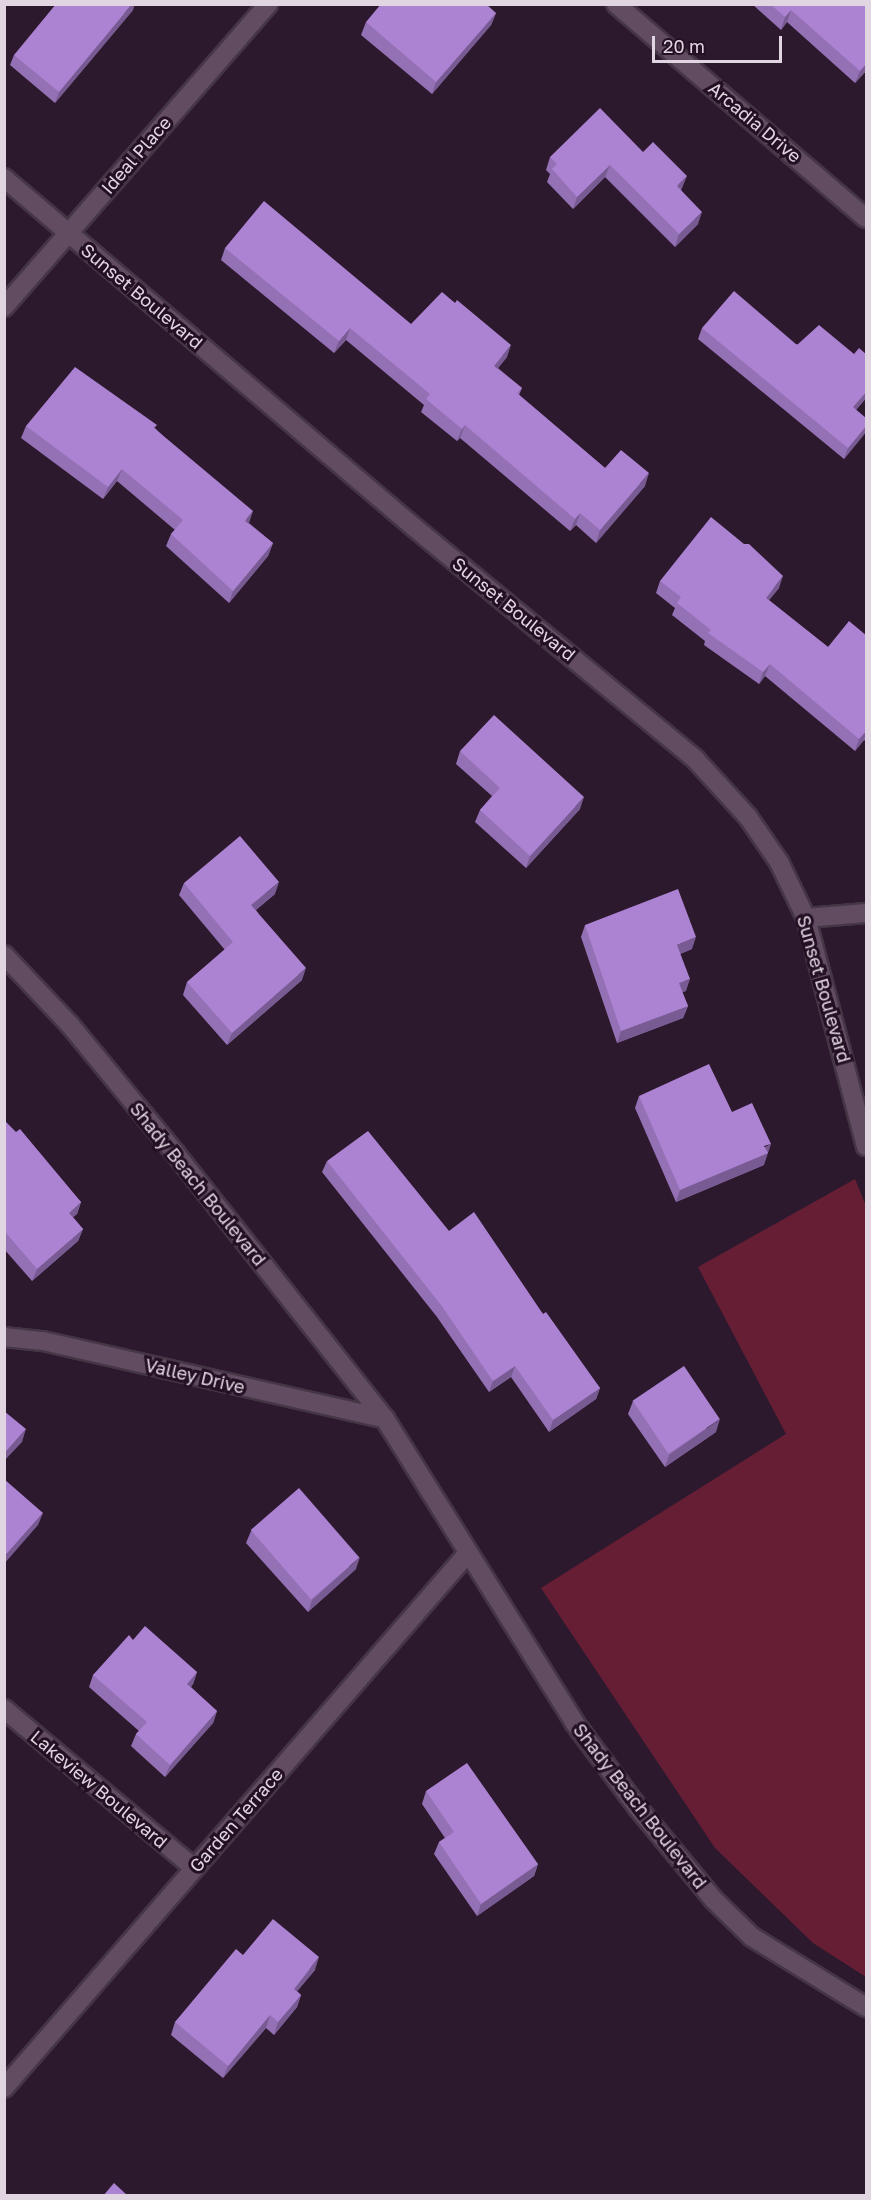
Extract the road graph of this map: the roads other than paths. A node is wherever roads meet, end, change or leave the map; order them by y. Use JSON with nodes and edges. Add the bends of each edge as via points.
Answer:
{"nodes":[{"id":1,"x":268,"y":4,"type":"edge"},
{"id":2,"x":616,"y":4,"type":"edge"},
{"id":3,"x":4,"y":178,"type":"edge"},
{"id":4,"x":867,"y":218,"type":"edge"},
{"id":5,"x":68,"y":233,"type":"junction"},
{"id":6,"x":4,"y":307,"type":"edge"},
{"id":7,"x":867,"y":913,"type":"edge"},
{"id":8,"x":806,"y":918,"type":"junction"},
{"id":9,"x":4,"y":955,"type":"edge"},
{"id":10,"x":867,"y":1146,"type":"edge"},
{"id":11,"x":4,"y":1337,"type":"edge"},
{"id":12,"x":384,"y":1419,"type":"junction"},
{"id":13,"x":468,"y":1553,"type":"junction"},
{"id":14,"x":4,"y":1709,"type":"edge"},
{"id":15,"x":194,"y":1869,"type":"junction"},
{"id":16,"x":867,"y":2007,"type":"edge"},
{"id":17,"x":4,"y":2088,"type":"edge"}],
"edges":[{"from":1,"to":5,"type":"street","name":"Ideal Place"},
{"from":2,"to":4,"type":"street","name":"Arcadia Drive"},
{"from":3,"to":5,"type":"street","name":"Sunset Boulevard"},
{"from":5,"to":6,"type":"street","name":"Ideal Place"},
{"from":5,"to":8,"type":"street","name":"Sunset Boulevard","via":[[406,521],[696,760],[748,818],[779,862]]},
{"from":7,"to":8,"type":"street"},
{"from":8,"to":10,"type":"street","name":"Sunset Boulevard"},
{"from":9,"to":12,"type":"street","name":"Shady Beach Boulevard","via":[[70,1025],[175,1153]]},
{"from":11,"to":12,"type":"street","name":"Valley Drive","via":[[43,1341]]},
{"from":12,"to":13,"type":"street","name":"Shady Beach Boulevard"},
{"from":13,"to":15,"type":"street","name":"Garden Terrace"},
{"from":13,"to":16,"type":"street","name":"Shady Beach Boulevard","via":[[574,1722],[713,1899],[752,1937]]},
{"from":14,"to":15,"type":"street","name":"Lakeview Boulevard"},
{"from":15,"to":17,"type":"street","name":"Garden Terrace"}]}
